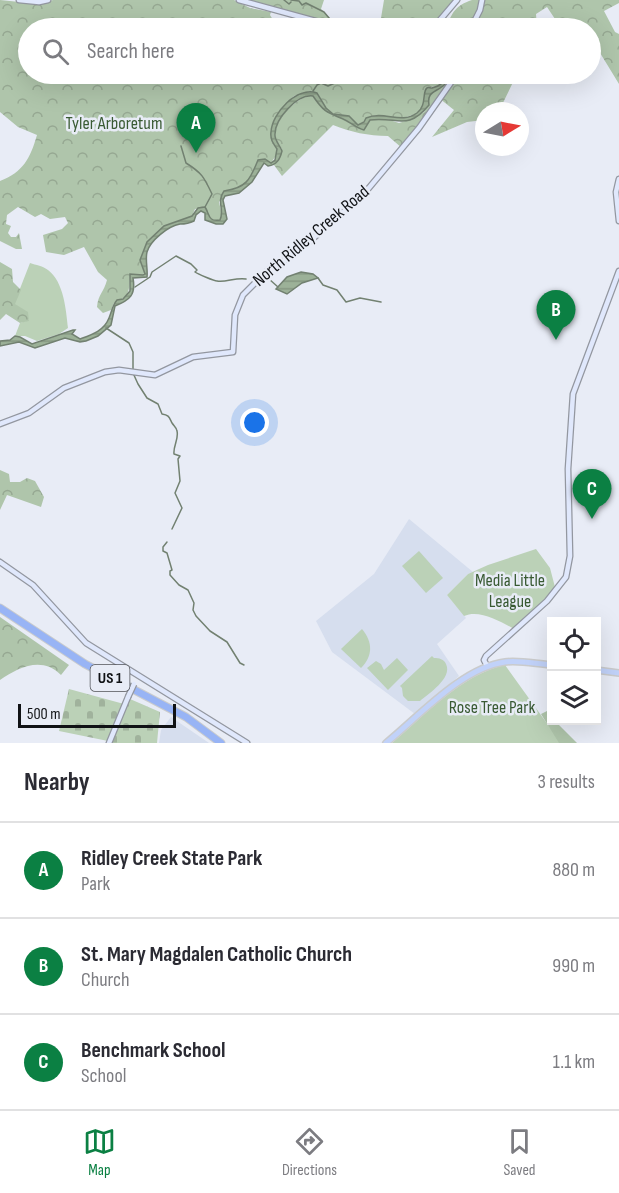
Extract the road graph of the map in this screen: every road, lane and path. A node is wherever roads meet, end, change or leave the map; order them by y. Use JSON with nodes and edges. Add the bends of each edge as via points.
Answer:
{"nodes":[{"id":1,"x":20,"y":0,"type":"edge"},
{"id":2,"x":48,"y":0,"type":"edge"},
{"id":3,"x":239,"y":0,"type":"edge"},
{"id":4,"x":457,"y":0,"type":"edge"},
{"id":5,"x":482,"y":0,"type":"edge"},
{"id":6,"x":305,"y":18,"type":"edge"},
{"id":7,"x":442,"y":18,"type":"edge"},
{"id":8,"x":476,"y":18,"type":"edge"},
{"id":9,"x":451,"y":84,"type":"edge"},
{"id":10,"x":619,"y":179,"type":"edge"},
{"id":11,"x":619,"y":221,"type":"edge"},
{"id":12,"x":619,"y":271,"type":"edge"},
{"id":13,"x":0,"y":424,"type":"edge"},
{"id":14,"x":0,"y":562,"type":"edge"},
{"id":15,"x":0,"y":608,"type":"edge"},
{"id":16,"x":0,"y":614,"type":"edge"},
{"id":17,"x":547,"y":665,"type":"edge"},
{"id":18,"x":487,"y":666,"type":"junction"},
{"id":19,"x":601,"y":671,"type":"edge"},
{"id":20,"x":619,"y":673,"type":"edge"},
{"id":21,"x":137,"y":676,"type":"junction"},
{"id":22,"x":109,"y":743,"type":"edge"},
{"id":23,"x":215,"y":743,"type":"edge"},
{"id":24,"x":221,"y":743,"type":"edge"},
{"id":25,"x":247,"y":743,"type":"edge"},
{"id":26,"x":386,"y":743,"type":"edge"}],
"edges":[{"from":1,"to":2,"type":"street"},
{"from":3,"to":6,"type":"street"},
{"from":4,"to":7,"type":"street"},
{"from":5,"to":8,"type":"street"},
{"from":9,"to":13,"type":"street","name":"North Ridley Creek Road","via":[[363,195],[294,255],[269,269],[243,295],[235,315],[233,352],[193,357],[155,375],[105,372],[64,388],[29,413]]},
{"from":10,"to":11,"type":"street"},
{"from":12,"to":18,"type":"street","via":[[573,394],[568,470],[570,556],[565,579],[547,601],[486,656]]},
{"from":14,"to":21,"type":"street","via":[[33,585],[81,639]]},
{"from":15,"to":24,"type":"highway","number":"US 1","via":[[85,664],[186,717]]},
{"from":16,"to":23,"type":"highway","number":"US 1","via":[[72,661],[177,716]]},
{"from":17,"to":18,"type":"main road","via":[[504,662]]},
{"from":18,"to":26,"type":"main road","via":[[460,681]]},
{"from":19,"to":20,"type":"main road"},
{"from":21,"to":22,"type":"street","bridge":true},
{"from":21,"to":25,"type":"street"}]}
